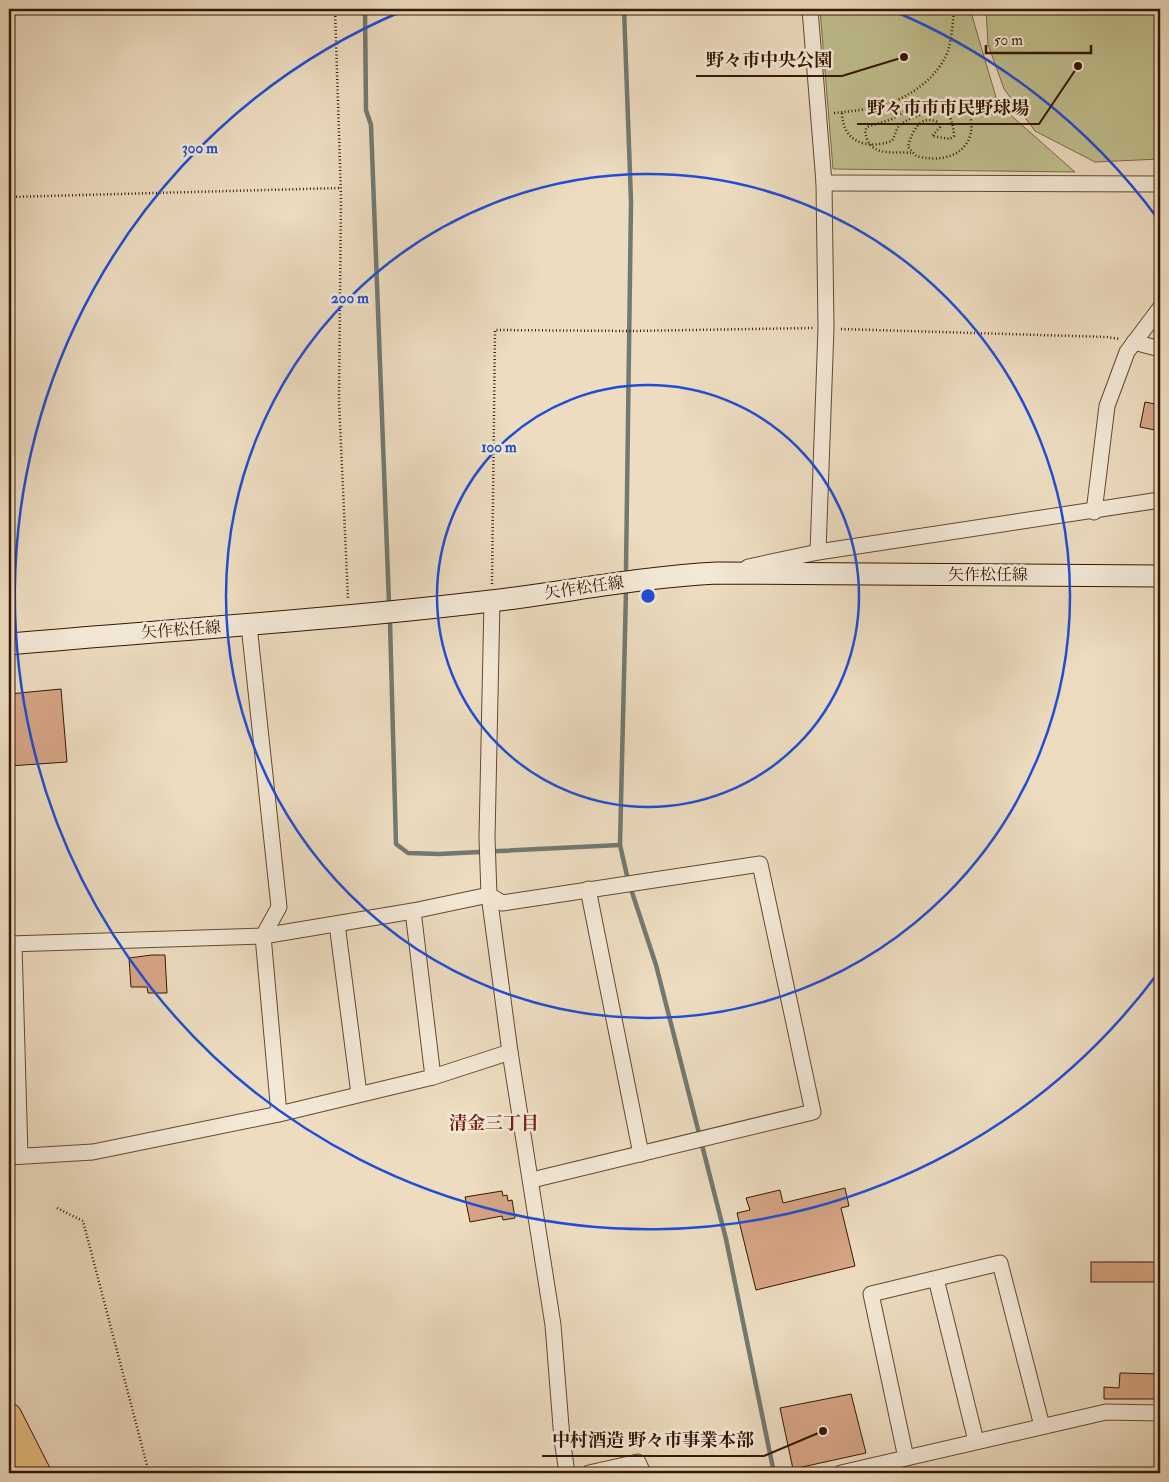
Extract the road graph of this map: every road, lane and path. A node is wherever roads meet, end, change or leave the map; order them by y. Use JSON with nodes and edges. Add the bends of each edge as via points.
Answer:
{"nodes":[{"id":1,"x":336,"y":9,"type":"edge"},
{"id":2,"x":810,"y":9,"type":"edge"},
{"id":3,"x":954,"y":9,"type":"edge"},
{"id":4,"x":967,"y":106,"type":"dead end"},
{"id":5,"x":910,"y":108,"type":"dead end"},
{"id":6,"x":842,"y":112,"type":"junction"},
{"id":7,"x":834,"y":113,"type":"dead end"},
{"id":8,"x":868,"y":143,"type":"junction"},
{"id":9,"x":913,"y":154,"type":"junction"},
{"id":10,"x":824,"y":183,"type":"junction"},
{"id":11,"x":1160,"y":184,"type":"edge"},
{"id":12,"x":340,"y":188,"type":"junction"},
{"id":13,"x":9,"y":197,"type":"edge"},
{"id":14,"x":1160,"y":308,"type":"edge"},
{"id":15,"x":826,"y":328,"type":"junction"},
{"id":16,"x":1134,"y":342,"type":"junction"},
{"id":17,"x":1160,"y":349,"type":"edge"},
{"id":18,"x":1160,"y":500,"type":"edge"},
{"id":19,"x":1094,"y":512,"type":"junction"},
{"id":20,"x":818,"y":552,"type":"junction"},
{"id":21,"x":717,"y":574,"type":"junction"},
{"id":22,"x":1160,"y":576,"type":"edge"},
{"id":23,"x":492,"y":601,"type":"junction"},
{"id":24,"x":349,"y":615,"type":"junction"},
{"id":25,"x":248,"y":626,"type":"junction"},
{"id":26,"x":9,"y":644,"type":"edge"},
{"id":27,"x":588,"y":889,"type":"junction"},
{"id":28,"x":489,"y":895,"type":"junction"},
{"id":29,"x":413,"y":911,"type":"junction"},
{"id":30,"x":337,"y":924,"type":"junction"},
{"id":31,"x":263,"y":936,"type":"junction"},
{"id":32,"x":11,"y":944,"type":"edge"},
{"id":33,"x":510,"y":1052,"type":"junction"},
{"id":34,"x":434,"y":1077,"type":"junction"},
{"id":35,"x":359,"y":1094,"type":"junction"},
{"id":36,"x":279,"y":1114,"type":"junction"},
{"id":37,"x":641,"y":1154,"type":"junction"},
{"id":38,"x":14,"y":1157,"type":"edge"},
{"id":39,"x":532,"y":1180,"type":"junction"},
{"id":40,"x":57,"y":1208,"type":"dead end"},
{"id":41,"x":936,"y":1278,"type":"junction"},
{"id":42,"x":1160,"y":1413,"type":"edge"},
{"id":43,"x":9,"y":1416,"type":"edge"},
{"id":44,"x":1042,"y":1426,"type":"junction"},
{"id":45,"x":976,"y":1441,"type":"junction"},
{"id":46,"x":906,"y":1458,"type":"junction"},
{"id":47,"x":9,"y":1461,"type":"edge"},
{"id":48,"x":15,"y":1473,"type":"edge"},
{"id":49,"x":38,"y":1473,"type":"edge"},
{"id":50,"x":149,"y":1473,"type":"edge"},
{"id":51,"x":567,"y":1473,"type":"edge"},
{"id":52,"x":589,"y":1473,"type":"edge"},
{"id":53,"x":643,"y":1473,"type":"edge"},
{"id":54,"x":841,"y":1473,"type":"edge"}],
"edges":[{"from":1,"to":12,"type":"path"},
{"from":2,"to":10,"type":"street"},
{"from":3,"to":6,"type":"path","via":[[949,49],[936,72],[912,94],[894,103]]},
{"from":4,"to":9,"type":"path","via":[[973,124],[968,144],[952,156],[924,158]]},
{"from":5,"to":8,"type":"path","via":[[886,122],[867,127]]},
{"from":6,"to":7,"type":"path"},
{"from":6,"to":8,"type":"path","via":[[842,126],[846,133]]},
{"from":8,"to":9,"type":"path","via":[[880,152]]},
{"from":8,"to":9,"type":"path","via":[[892,140],[898,126],[915,116],[943,111],[950,117],[954,136],[950,139],[932,136],[940,127],[935,120],[919,124],[912,130],[908,147]]},
{"from":10,"to":11,"type":"street"},
{"from":10,"to":15,"type":"street"},
{"from":12,"to":13,"type":"path"},
{"from":12,"to":24,"type":"path","via":[[338,401]]},
{"from":14,"to":16,"type":"street"},
{"from":15,"to":16,"type":"path","via":[[1107,337]]},
{"from":15,"to":20,"type":"street"},
{"from":15,"to":23,"type":"path","via":[[495,330]]},
{"from":16,"to":17,"type":"street"},
{"from":16,"to":19,"type":"street","via":[[1126,352],[1107,406]]},
{"from":18,"to":19,"type":"street"},
{"from":19,"to":20,"type":"street"},
{"from":20,"to":21,"type":"street"},
{"from":21,"to":22,"type":"main road","name":"矢作松任線"},
{"from":21,"to":23,"type":"main road","name":"矢作松任線","via":[[667,576]]},
{"from":23,"to":24,"type":"main road","name":"矢作松任線"},
{"from":23,"to":28,"type":"street"},
{"from":24,"to":25,"type":"main road","name":"矢作松任線"},
{"from":25,"to":26,"type":"main road","name":"矢作松任線"},
{"from":25,"to":31,"type":"street","via":[[279,906]]},
{"from":27,"to":28,"type":"street","via":[[502,903]]},
{"from":27,"to":37,"type":"street"},
{"from":27,"to":37,"type":"street","via":[[760,864],[813,1112]]},
{"from":28,"to":29,"type":"street"},
{"from":28,"to":33,"type":"street"},
{"from":29,"to":30,"type":"street"},
{"from":29,"to":34,"type":"street"},
{"from":30,"to":31,"type":"street"},
{"from":30,"to":35,"type":"street"},
{"from":31,"to":32,"type":"street"},
{"from":31,"to":36,"type":"street"},
{"from":32,"to":38,"type":"street"},
{"from":33,"to":34,"type":"street"},
{"from":33,"to":39,"type":"street"},
{"from":34,"to":35,"type":"street"},
{"from":35,"to":36,"type":"street"},
{"from":36,"to":38,"type":"street","via":[[93,1152]]},
{"from":37,"to":39,"type":"street"},
{"from":39,"to":51,"type":"street","via":[[553,1325]]},
{"from":40,"to":50,"type":"path","via":[[83,1221]]},
{"from":41,"to":44,"type":"street","via":[[1000,1263]]},
{"from":41,"to":45,"type":"street"},
{"from":41,"to":46,"type":"street","via":[[871,1294]]},
{"from":42,"to":44,"type":"street","via":[[1106,1412]]},
{"from":43,"to":49,"type":"highway"},
{"from":44,"to":45,"type":"street"},
{"from":45,"to":46,"type":"street"},
{"from":46,"to":54,"type":"street"},
{"from":47,"to":48,"type":"highway"},
{"from":52,"to":53,"type":"street","via":[[638,1462]]}]}
